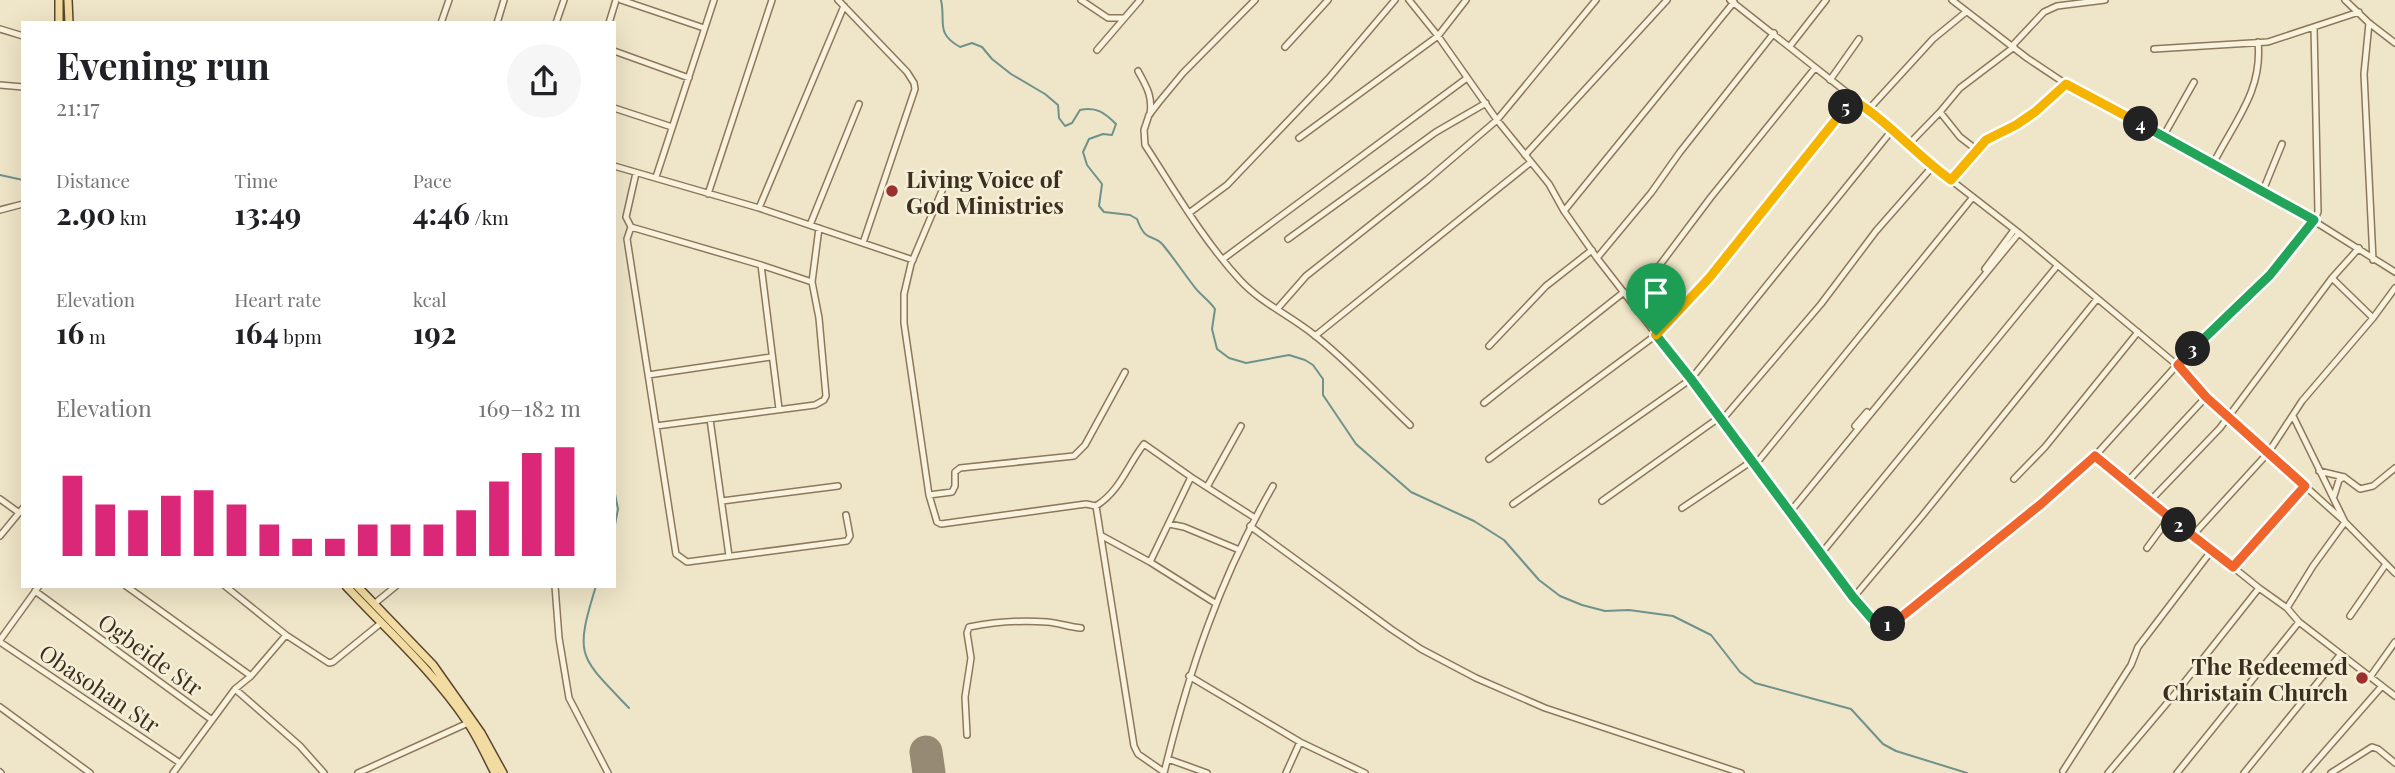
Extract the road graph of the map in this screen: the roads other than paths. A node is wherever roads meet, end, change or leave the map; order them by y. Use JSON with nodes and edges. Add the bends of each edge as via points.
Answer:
{"nodes":[{"id":1,"x":59,"y":0,"type":"edge"},
{"id":2,"x":68,"y":0,"type":"edge"},
{"id":3,"x":449,"y":0,"type":"edge"},
{"id":4,"x":504,"y":0,"type":"edge"},
{"id":5,"x":564,"y":0,"type":"edge"},
{"id":6,"x":616,"y":0,"type":"edge"},
{"id":7,"x":621,"y":0,"type":"edge"},
{"id":8,"x":714,"y":0,"type":"edge"},
{"id":9,"x":772,"y":0,"type":"edge"},
{"id":10,"x":838,"y":0,"type":"edge"},
{"id":11,"x":1081,"y":0,"type":"edge"},
{"id":12,"x":1140,"y":0,"type":"edge"},
{"id":13,"x":1255,"y":0,"type":"edge"},
{"id":14,"x":1328,"y":0,"type":"edge"},
{"id":15,"x":1395,"y":0,"type":"edge"},
{"id":16,"x":1409,"y":0,"type":"edge"},
{"id":17,"x":1466,"y":0,"type":"edge"},
{"id":18,"x":1596,"y":0,"type":"edge"},
{"id":19,"x":1667,"y":0,"type":"edge"},
{"id":20,"x":1826,"y":0,"type":"edge"},
{"id":21,"x":1952,"y":0,"type":"edge"},
{"id":22,"x":2105,"y":0,"type":"edge"},
{"id":23,"x":2345,"y":0,"type":"edge"},
{"id":24,"x":1732,"y":1,"type":"edge"},
{"id":25,"x":844,"y":6,"type":"junction"},
{"id":26,"x":1966,"y":12,"type":"junction"},
{"id":27,"x":2359,"y":12,"type":"junction"},
{"id":28,"x":1124,"y":18,"type":"junction"},
{"id":29,"x":59,"y":21,"type":"edge"},
{"id":30,"x":69,"y":21,"type":"edge"},
{"id":31,"x":442,"y":21,"type":"edge"},
{"id":32,"x":498,"y":21,"type":"edge"},
{"id":33,"x":557,"y":21,"type":"edge"},
{"id":34,"x":610,"y":21,"type":"edge"},
{"id":35,"x":2370,"y":23,"type":"junction"},
{"id":36,"x":2314,"y":27,"type":"junction"},
{"id":37,"x":704,"y":28,"type":"junction"},
{"id":38,"x":0,"y":29,"type":"edge"},
{"id":39,"x":1774,"y":33,"type":"junction"},
{"id":40,"x":21,"y":35,"type":"edge"},
{"id":41,"x":1438,"y":36,"type":"junction"},
{"id":42,"x":1859,"y":39,"type":"dead end"},
{"id":43,"x":2258,"y":42,"type":"junction"},
{"id":44,"x":2395,"y":43,"type":"edge"},
{"id":45,"x":1790,"y":46,"type":"junction"},
{"id":46,"x":2013,"y":46,"type":"junction"},
{"id":47,"x":1285,"y":47,"type":"dead end"},
{"id":48,"x":2154,"y":49,"type":"dead end"},
{"id":49,"x":1097,"y":50,"type":"dead end"},
{"id":50,"x":616,"y":52,"type":"edge"},
{"id":51,"x":1815,"y":68,"type":"junction"},
{"id":52,"x":1138,"y":71,"type":"dead end"},
{"id":53,"x":689,"y":78,"type":"junction"},
{"id":54,"x":1467,"y":78,"type":"junction"},
{"id":55,"x":1830,"y":80,"type":"junction"},
{"id":56,"x":2194,"y":82,"type":"dead end"},
{"id":57,"x":2066,"y":84,"type":"junction"},
{"id":58,"x":0,"y":85,"type":"edge"},
{"id":59,"x":21,"y":87,"type":"edge"},
{"id":60,"x":1852,"y":99,"type":"junction"},
{"id":61,"x":859,"y":103,"type":"dead end"},
{"id":62,"x":1486,"y":103,"type":"junction"},
{"id":63,"x":616,"y":109,"type":"edge"},
{"id":64,"x":1869,"y":109,"type":"junction"},
{"id":65,"x":1940,"y":112,"type":"junction"},
{"id":66,"x":1149,"y":115,"type":"junction"},
{"id":67,"x":1497,"y":120,"type":"junction"},
{"id":68,"x":672,"y":127,"type":"junction"},
{"id":69,"x":1893,"y":129,"type":"junction"},
{"id":70,"x":2164,"y":135,"type":"junction"},
{"id":71,"x":1299,"y":138,"type":"dead end"},
{"id":72,"x":2282,"y":144,"type":"dead end"},
{"id":73,"x":1908,"y":145,"type":"junction"},
{"id":74,"x":1977,"y":150,"type":"junction"},
{"id":75,"x":1525,"y":155,"type":"junction"},
{"id":76,"x":1531,"y":162,"type":"junction"},
{"id":77,"x":2213,"y":163,"type":"junction"},
{"id":78,"x":1933,"y":166,"type":"junction"},
{"id":79,"x":616,"y":167,"type":"edge"},
{"id":80,"x":636,"y":173,"type":"junction"},
{"id":81,"x":656,"y":177,"type":"junction"},
{"id":82,"x":1951,"y":180,"type":"junction"},
{"id":83,"x":943,"y":186,"type":"dead end"},
{"id":84,"x":2262,"y":193,"type":"junction"},
{"id":85,"x":708,"y":194,"type":"junction"},
{"id":86,"x":1973,"y":197,"type":"junction"},
{"id":87,"x":21,"y":205,"type":"edge"},
{"id":88,"x":759,"y":208,"type":"junction"},
{"id":89,"x":0,"y":210,"type":"edge"},
{"id":90,"x":1564,"y":211,"type":"junction"},
{"id":91,"x":1189,"y":213,"type":"junction"},
{"id":92,"x":2314,"y":220,"type":"junction"},
{"id":93,"x":810,"y":225,"type":"junction"},
{"id":94,"x":631,"y":227,"type":"junction"},
{"id":95,"x":819,"y":228,"type":"junction"},
{"id":96,"x":2016,"y":232,"type":"junction"},
{"id":97,"x":1288,"y":239,"type":"dead end"},
{"id":98,"x":863,"y":243,"type":"junction"},
{"id":99,"x":2359,"y":248,"type":"junction"},
{"id":100,"x":1592,"y":250,"type":"junction"},
{"id":101,"x":1597,"y":258,"type":"junction"},
{"id":102,"x":1223,"y":259,"type":"junction"},
{"id":103,"x":913,"y":260,"type":"junction"},
{"id":104,"x":2373,"y":260,"type":"junction"},
{"id":105,"x":761,"y":265,"type":"junction"},
{"id":106,"x":2057,"y":266,"type":"junction"},
{"id":107,"x":2395,"y":272,"type":"edge"},
{"id":108,"x":2332,"y":278,"type":"junction"},
{"id":109,"x":812,"y":282,"type":"junction"},
{"id":110,"x":2395,"y":288,"type":"edge"},
{"id":111,"x":1624,"y":292,"type":"junction"},
{"id":112,"x":2097,"y":299,"type":"junction"},
{"id":113,"x":1632,"y":302,"type":"junction"},
{"id":114,"x":1278,"y":308,"type":"junction"},
{"id":115,"x":2373,"y":318,"type":"junction"},
{"id":116,"x":2138,"y":332,"type":"junction"},
{"id":117,"x":1315,"y":335,"type":"junction"},
{"id":118,"x":1656,"y":335,"type":"junction"},
{"id":119,"x":1489,"y":346,"type":"dead end"},
{"id":120,"x":771,"y":356,"type":"junction"},
{"id":121,"x":2178,"y":365,"type":"junction"},
{"id":122,"x":1125,"y":372,"type":"dead end"},
{"id":123,"x":648,"y":375,"type":"junction"},
{"id":124,"x":1691,"y":379,"type":"junction"},
{"id":125,"x":2206,"y":397,"type":"junction"},
{"id":126,"x":1485,"y":403,"type":"dead end"},
{"id":127,"x":779,"y":409,"type":"junction"},
{"id":128,"x":2229,"y":416,"type":"junction"},
{"id":129,"x":2294,"y":416,"type":"junction"},
{"id":130,"x":710,"y":419,"type":"junction"},
{"id":131,"x":1721,"y":419,"type":"junction"},
{"id":132,"x":1410,"y":425,"type":"dead end"},
{"id":133,"x":656,"y":426,"type":"junction"},
{"id":134,"x":1241,"y":426,"type":"dead end"},
{"id":135,"x":1855,"y":426,"type":"dead end"},
{"id":136,"x":2268,"y":453,"type":"junction"},
{"id":137,"x":2095,"y":456,"type":"junction"},
{"id":138,"x":1489,"y":459,"type":"dead end"},
{"id":139,"x":1898,"y":461,"type":"dead end"},
{"id":140,"x":1754,"y":463,"type":"junction"},
{"id":141,"x":2395,"y":468,"type":"edge"},
{"id":142,"x":2319,"y":471,"type":"junction"},
{"id":143,"x":1191,"y":477,"type":"junction"},
{"id":144,"x":2344,"y":477,"type":"junction"},
{"id":145,"x":2014,"y":479,"type":"dead end"},
{"id":146,"x":2127,"y":482,"type":"junction"},
{"id":147,"x":838,"y":485,"type":"dead end"},
{"id":148,"x":1273,"y":486,"type":"dead end"},
{"id":149,"x":2305,"y":486,"type":"junction"},
{"id":150,"x":1207,"y":487,"type":"junction"},
{"id":151,"x":929,"y":495,"type":"junction"},
{"id":152,"x":2333,"y":496,"type":"junction"},
{"id":153,"x":0,"y":499,"type":"edge"},
{"id":154,"x":722,"y":501,"type":"junction"},
{"id":155,"x":1602,"y":501,"type":"dead end"},
{"id":156,"x":2149,"y":502,"type":"junction"},
{"id":157,"x":1513,"y":504,"type":"dead end"},
{"id":158,"x":1096,"y":506,"type":"junction"},
{"id":159,"x":1682,"y":508,"type":"dead end"},
{"id":160,"x":21,"y":510,"type":"edge"},
{"id":161,"x":1790,"y":512,"type":"junction"},
{"id":162,"x":846,"y":515,"type":"dead end"},
{"id":163,"x":1255,"y":518,"type":"junction"},
{"id":164,"x":2169,"y":518,"type":"junction"},
{"id":165,"x":2345,"y":522,"type":"junction"},
{"id":166,"x":1168,"y":524,"type":"junction"},
{"id":167,"x":1250,"y":526,"type":"junction"},
{"id":168,"x":2193,"y":535,"type":"junction"},
{"id":169,"x":0,"y":536,"type":"edge"},
{"id":170,"x":1102,"y":536,"type":"junction"},
{"id":171,"x":2147,"y":548,"type":"dead end"},
{"id":172,"x":1237,"y":549,"type":"dead end"},
{"id":173,"x":2212,"y":550,"type":"junction"},
{"id":174,"x":1820,"y":555,"type":"junction"},
{"id":175,"x":729,"y":556,"type":"junction"},
{"id":176,"x":1150,"y":562,"type":"junction"},
{"id":177,"x":2386,"y":564,"type":"junction"},
{"id":178,"x":2233,"y":567,"type":"junction"},
{"id":179,"x":2395,"y":573,"type":"edge"},
{"id":180,"x":129,"y":588,"type":"edge"},
{"id":181,"x":227,"y":588,"type":"edge"},
{"id":182,"x":348,"y":588,"type":"edge"},
{"id":183,"x":359,"y":588,"type":"edge"},
{"id":184,"x":394,"y":588,"type":"edge"},
{"id":185,"x":555,"y":588,"type":"edge"},
{"id":186,"x":2259,"y":588,"type":"junction"},
{"id":187,"x":37,"y":589,"type":"edge"},
{"id":188,"x":1853,"y":597,"type":"junction"},
{"id":189,"x":1215,"y":603,"type":"junction"},
{"id":190,"x":374,"y":604,"type":"junction"},
{"id":191,"x":2287,"y":608,"type":"junction"},
{"id":192,"x":2350,"y":616,"type":"dead end"},
{"id":193,"x":2299,"y":622,"type":"junction"},
{"id":194,"x":381,"y":623,"type":"junction"},
{"id":195,"x":1081,"y":628,"type":"dead end"},
{"id":196,"x":286,"y":635,"type":"junction"},
{"id":197,"x":0,"y":641,"type":"edge"},
{"id":198,"x":2395,"y":642,"type":"edge"},
{"id":199,"x":2340,"y":655,"type":"junction"},
{"id":200,"x":251,"y":676,"type":"junction"},
{"id":201,"x":1189,"y":676,"type":"junction"},
{"id":202,"x":2370,"y":677,"type":"junction"},
{"id":203,"x":2382,"y":686,"type":"junction"},
{"id":204,"x":236,"y":689,"type":"junction"},
{"id":205,"x":2395,"y":696,"type":"edge"},
{"id":206,"x":0,"y":707,"type":"edge"},
{"id":207,"x":212,"y":720,"type":"junction"},
{"id":208,"x":468,"y":723,"type":"junction"},
{"id":209,"x":967,"y":735,"type":"dead end"},
{"id":210,"x":1300,"y":742,"type":"junction"},
{"id":211,"x":1168,"y":759,"type":"junction"},
{"id":212,"x":180,"y":763,"type":"junction"},
{"id":213,"x":2395,"y":763,"type":"edge"},
{"id":214,"x":2063,"y":771,"type":"dead end"},
{"id":215,"x":90,"y":773,"type":"edge"},
{"id":216,"x":173,"y":773,"type":"edge"},
{"id":217,"x":324,"y":773,"type":"edge"},
{"id":218,"x":358,"y":773,"type":"edge"},
{"id":219,"x":495,"y":773,"type":"edge"},
{"id":220,"x":503,"y":773,"type":"edge"},
{"id":221,"x":608,"y":773,"type":"edge"},
{"id":222,"x":1164,"y":773,"type":"edge"},
{"id":223,"x":1207,"y":773,"type":"edge"},
{"id":224,"x":1286,"y":773,"type":"edge"},
{"id":225,"x":1365,"y":773,"type":"edge"},
{"id":226,"x":1741,"y":773,"type":"edge"},
{"id":227,"x":2108,"y":773,"type":"edge"},
{"id":228,"x":2177,"y":773,"type":"edge"},
{"id":229,"x":2244,"y":773,"type":"edge"},
{"id":230,"x":2306,"y":773,"type":"edge"},
{"id":231,"x":2331,"y":773,"type":"edge"}],
"edges":[{"from":1,"to":29,"type":"main road"},
{"from":2,"to":30,"type":"main road"},
{"from":3,"to":31,"type":"street"},
{"from":4,"to":32,"type":"street"},
{"from":5,"to":33,"type":"street"},
{"from":6,"to":34,"type":"street"},
{"from":7,"to":37,"type":"street"},
{"from":8,"to":37,"type":"street"},
{"from":9,"to":85,"type":"street"},
{"from":10,"to":25,"type":"street"},
{"from":11,"to":28,"type":"street","via":[[1108,18]]},
{"from":12,"to":28,"type":"street"},
{"from":13,"to":66,"type":"street"},
{"from":14,"to":47,"type":"street"},
{"from":15,"to":91,"type":"street","via":[[1328,79],[1227,185]]},
{"from":16,"to":41,"type":"street"},
{"from":17,"to":41,"type":"street"},
{"from":18,"to":67,"type":"street"},
{"from":19,"to":75,"type":"street"},
{"from":20,"to":45,"type":"street"},
{"from":21,"to":26,"type":"street"},
{"from":22,"to":46,"type":"street","via":[[2044,12]]},
{"from":23,"to":27,"type":"street"},
{"from":24,"to":39,"type":"street"},
{"from":24,"to":90,"type":"street"},
{"from":25,"to":88,"type":"street"},
{"from":25,"to":98,"type":"street","via":[[907,72],[915,89]]},
{"from":26,"to":46,"type":"street"},
{"from":26,"to":64,"type":"street","via":[[1933,39]]},
{"from":27,"to":35,"type":"street"},
{"from":27,"to":36,"type":"street"},
{"from":28,"to":49,"type":"street"},
{"from":35,"to":44,"type":"street"},
{"from":35,"to":104,"type":"street","via":[[2364,74]]},
{"from":36,"to":43,"type":"street"},
{"from":36,"to":92,"type":"street","via":[[2318,212]]},
{"from":37,"to":53,"type":"street"},
{"from":38,"to":40,"type":"street"},
{"from":39,"to":45,"type":"street"},
{"from":39,"to":101,"type":"street"},
{"from":41,"to":54,"type":"street"},
{"from":41,"to":71,"type":"street"},
{"from":42,"to":55,"type":"street"},
{"from":43,"to":48,"type":"street"},
{"from":43,"to":77,"type":"street","via":[[2256,83]]},
{"from":45,"to":51,"type":"street"},
{"from":46,"to":57,"type":"street"},
{"from":46,"to":65,"type":"street","via":[[1960,88]]},
{"from":50,"to":53,"type":"street"},
{"from":51,"to":55,"type":"street"},
{"from":51,"to":113,"type":"street"},
{"from":52,"to":66,"type":"street","via":[[1152,102]]},
{"from":53,"to":68,"type":"street"},
{"from":54,"to":62,"type":"street"},
{"from":54,"to":102,"type":"street"},
{"from":55,"to":60,"type":"street"},
{"from":56,"to":70,"type":"street"},
{"from":57,"to":70,"type":"street"},
{"from":57,"to":74,"type":"street","via":[[2035,112],[1993,135]]},
{"from":58,"to":59,"type":"street"},
{"from":60,"to":64,"type":"street"},
{"from":60,"to":118,"type":"street","via":[[1710,277]]},
{"from":61,"to":93,"type":"street"},
{"from":62,"to":67,"type":"street"},
{"from":62,"to":97,"type":"street","via":[[1405,153]]},
{"from":63,"to":68,"type":"street"},
{"from":64,"to":69,"type":"street"},
{"from":65,"to":73,"type":"street"},
{"from":65,"to":74,"type":"street"},
{"from":66,"to":91,"type":"street","via":[[1145,145]]},
{"from":67,"to":75,"type":"street"},
{"from":67,"to":114,"type":"street","via":[[1306,276]]},
{"from":68,"to":81,"type":"street"},
{"from":69,"to":73,"type":"street"},
{"from":69,"to":124,"type":"street"},
{"from":70,"to":77,"type":"street"},
{"from":72,"to":84,"type":"street"},
{"from":73,"to":78,"type":"street"},
{"from":74,"to":82,"type":"street"},
{"from":75,"to":76,"type":"street"},
{"from":76,"to":90,"type":"street"},
{"from":76,"to":117,"type":"street"},
{"from":77,"to":84,"type":"street"},
{"from":78,"to":82,"type":"street"},
{"from":78,"to":131,"type":"street"},
{"from":79,"to":80,"type":"street"},
{"from":80,"to":81,"type":"street"},
{"from":80,"to":94,"type":"street","via":[[626,217]]},
{"from":81,"to":85,"type":"street"},
{"from":82,"to":86,"type":"street"},
{"from":83,"to":103,"type":"street"},
{"from":84,"to":92,"type":"street"},
{"from":85,"to":88,"type":"street"},
{"from":86,"to":96,"type":"street"},
{"from":86,"to":140,"type":"street"},
{"from":87,"to":89,"type":"street"},
{"from":88,"to":93,"type":"street"},
{"from":90,"to":100,"type":"street"},
{"from":91,"to":102,"type":"street"},
{"from":92,"to":99,"type":"street"},
{"from":92,"to":121,"type":"street","via":[[2270,275]]},
{"from":93,"to":95,"type":"street"},
{"from":94,"to":105,"type":"street"},
{"from":94,"to":123,"type":"street","via":[[628,239]]},
{"from":95,"to":98,"type":"street"},
{"from":95,"to":109,"type":"street"},
{"from":96,"to":106,"type":"street"},
{"from":96,"to":135,"type":"street"},
{"from":96,"to":161,"type":"street"},
{"from":98,"to":103,"type":"street"},
{"from":99,"to":104,"type":"street"},
{"from":99,"to":108,"type":"street"},
{"from":100,"to":101,"type":"street"},
{"from":100,"to":119,"type":"street","via":[[1546,286]]},
{"from":101,"to":111,"type":"street"},
{"from":102,"to":114,"type":"street","via":[[1256,296]]},
{"from":103,"to":151,"type":"street","via":[[904,294],[904,323]]},
{"from":104,"to":107,"type":"street"},
{"from":105,"to":109,"type":"street"},
{"from":105,"to":120,"type":"street"},
{"from":106,"to":112,"type":"street"},
{"from":106,"to":139,"type":"street"},
{"from":106,"to":174,"type":"street"},
{"from":108,"to":115,"type":"street"},
{"from":108,"to":128,"type":"street"},
{"from":109,"to":127,"type":"street","via":[[826,396],[815,405]]},
{"from":110,"to":115,"type":"street"},
{"from":111,"to":113,"type":"street"},
{"from":111,"to":126,"type":"street"},
{"from":112,"to":116,"type":"street"},
{"from":112,"to":188,"type":"street"},
{"from":113,"to":118,"type":"street"},
{"from":114,"to":117,"type":"street"},
{"from":115,"to":129,"type":"street"},
{"from":116,"to":121,"type":"street"},
{"from":116,"to":145,"type":"street"},
{"from":117,"to":132,"type":"street"},
{"from":118,"to":124,"type":"street"},
{"from":118,"to":138,"type":"street"},
{"from":120,"to":123,"type":"street"},
{"from":120,"to":127,"type":"street"},
{"from":121,"to":125,"type":"street"},
{"from":121,"to":137,"type":"street"},
{"from":122,"to":151,"type":"street","via":[[1074,456],[960,468],[952,492]]},
{"from":123,"to":133,"type":"street"},
{"from":124,"to":131,"type":"street"},
{"from":124,"to":157,"type":"street"},
{"from":125,"to":128,"type":"street"},
{"from":125,"to":146,"type":"street"},
{"from":127,"to":130,"type":"street"},
{"from":128,"to":136,"type":"street"},
{"from":128,"to":156,"type":"street"},
{"from":129,"to":136,"type":"street"},
{"from":129,"to":142,"type":"street"},
{"from":130,"to":133,"type":"street"},
{"from":130,"to":154,"type":"street"},
{"from":131,"to":140,"type":"street"},
{"from":131,"to":155,"type":"street"},
{"from":133,"to":175,"type":"street","via":[[676,554],[687,562]]},
{"from":134,"to":150,"type":"street"},
{"from":136,"to":149,"type":"street"},
{"from":136,"to":168,"type":"street"},
{"from":137,"to":146,"type":"street"},
{"from":137,"to":188,"type":"street","via":[[1895,622],[1884,626],[1872,619]]},
{"from":140,"to":159,"type":"street"},
{"from":140,"to":161,"type":"street"},
{"from":141,"to":144,"type":"street","via":[[2373,486],[2360,489]]},
{"from":142,"to":144,"type":"street"},
{"from":142,"to":152,"type":"street"},
{"from":143,"to":150,"type":"street"},
{"from":143,"to":158,"type":"street","via":[[1144,444],[1109,499]]},
{"from":143,"to":166,"type":"street"},
{"from":144,"to":152,"type":"street"},
{"from":146,"to":156,"type":"street"},
{"from":147,"to":154,"type":"street"},
{"from":148,"to":163,"type":"street"},
{"from":149,"to":165,"type":"street"},
{"from":149,"to":178,"type":"street"},
{"from":150,"to":163,"type":"street"},
{"from":151,"to":158,"type":"street","via":[[934,518],[942,524]]},
{"from":152,"to":165,"type":"street"},
{"from":153,"to":160,"type":"street"},
{"from":154,"to":175,"type":"street"},
{"from":156,"to":164,"type":"street"},
{"from":158,"to":170,"type":"street"},
{"from":160,"to":169,"type":"street"},
{"from":161,"to":174,"type":"street"},
{"from":162,"to":175,"type":"street","via":[[847,541]]},
{"from":163,"to":167,"type":"street"},
{"from":164,"to":168,"type":"street"},
{"from":164,"to":171,"type":"street"},
{"from":165,"to":177,"type":"street"},
{"from":165,"to":191,"type":"street"},
{"from":166,"to":172,"type":"street"},
{"from":166,"to":176,"type":"street"},
{"from":167,"to":189,"type":"street"},
{"from":167,"to":226,"type":"street","via":[[1391,629],[1476,678],[1545,708]]},
{"from":168,"to":173,"type":"street"},
{"from":170,"to":176,"type":"street"},
{"from":170,"to":222,"type":"street","via":[[1134,746]]},
{"from":173,"to":178,"type":"street"},
{"from":173,"to":214,"type":"street","via":[[2138,647],[2132,665]]},
{"from":174,"to":188,"type":"street"},
{"from":176,"to":189,"type":"street"},
{"from":177,"to":179,"type":"street"},
{"from":177,"to":192,"type":"street"},
{"from":178,"to":186,"type":"street"},
{"from":180,"to":200,"type":"street"},
{"from":181,"to":196,"type":"street"},
{"from":182,"to":194,"type":"main road"},
{"from":183,"to":190,"type":"main road"},
{"from":184,"to":190,"type":"street"},
{"from":185,"to":221,"type":"street","via":[[569,698]]},
{"from":186,"to":191,"type":"street"},
{"from":186,"to":227,"type":"street"},
{"from":187,"to":197,"type":"street"},
{"from":187,"to":207,"type":"street","name":"Ogbeide Str"},
{"from":189,"to":201,"type":"street"},
{"from":190,"to":220,"type":"main road","via":[[450,686]]},
{"from":191,"to":193,"type":"street"},
{"from":193,"to":199,"type":"street"},
{"from":193,"to":228,"type":"street"},
{"from":194,"to":196,"type":"street","via":[[329,663]]},
{"from":194,"to":208,"type":"main road"},
{"from":195,"to":209,"type":"street","via":[[1047,622],[969,627]]},
{"from":196,"to":200,"type":"street"},
{"from":197,"to":212,"type":"street","name":"Obasohan Str"},
{"from":198,"to":202,"type":"street"},
{"from":199,"to":202,"type":"street"},
{"from":199,"to":229,"type":"street"},
{"from":200,"to":204,"type":"street"},
{"from":201,"to":210,"type":"street"},
{"from":201,"to":211,"type":"street"},
{"from":202,"to":203,"type":"street"},
{"from":203,"to":205,"type":"street"},
{"from":203,"to":230,"type":"street"},
{"from":204,"to":207,"type":"street"},
{"from":204,"to":217,"type":"street"},
{"from":206,"to":215,"type":"street"},
{"from":207,"to":212,"type":"street"},
{"from":208,"to":218,"type":"street"},
{"from":208,"to":219,"type":"main road"},
{"from":210,"to":224,"type":"street"},
{"from":210,"to":225,"type":"street"},
{"from":211,"to":222,"type":"street"},
{"from":211,"to":223,"type":"street"},
{"from":212,"to":216,"type":"street"},
{"from":213,"to":231,"type":"street","via":[[2372,747]]}]}
